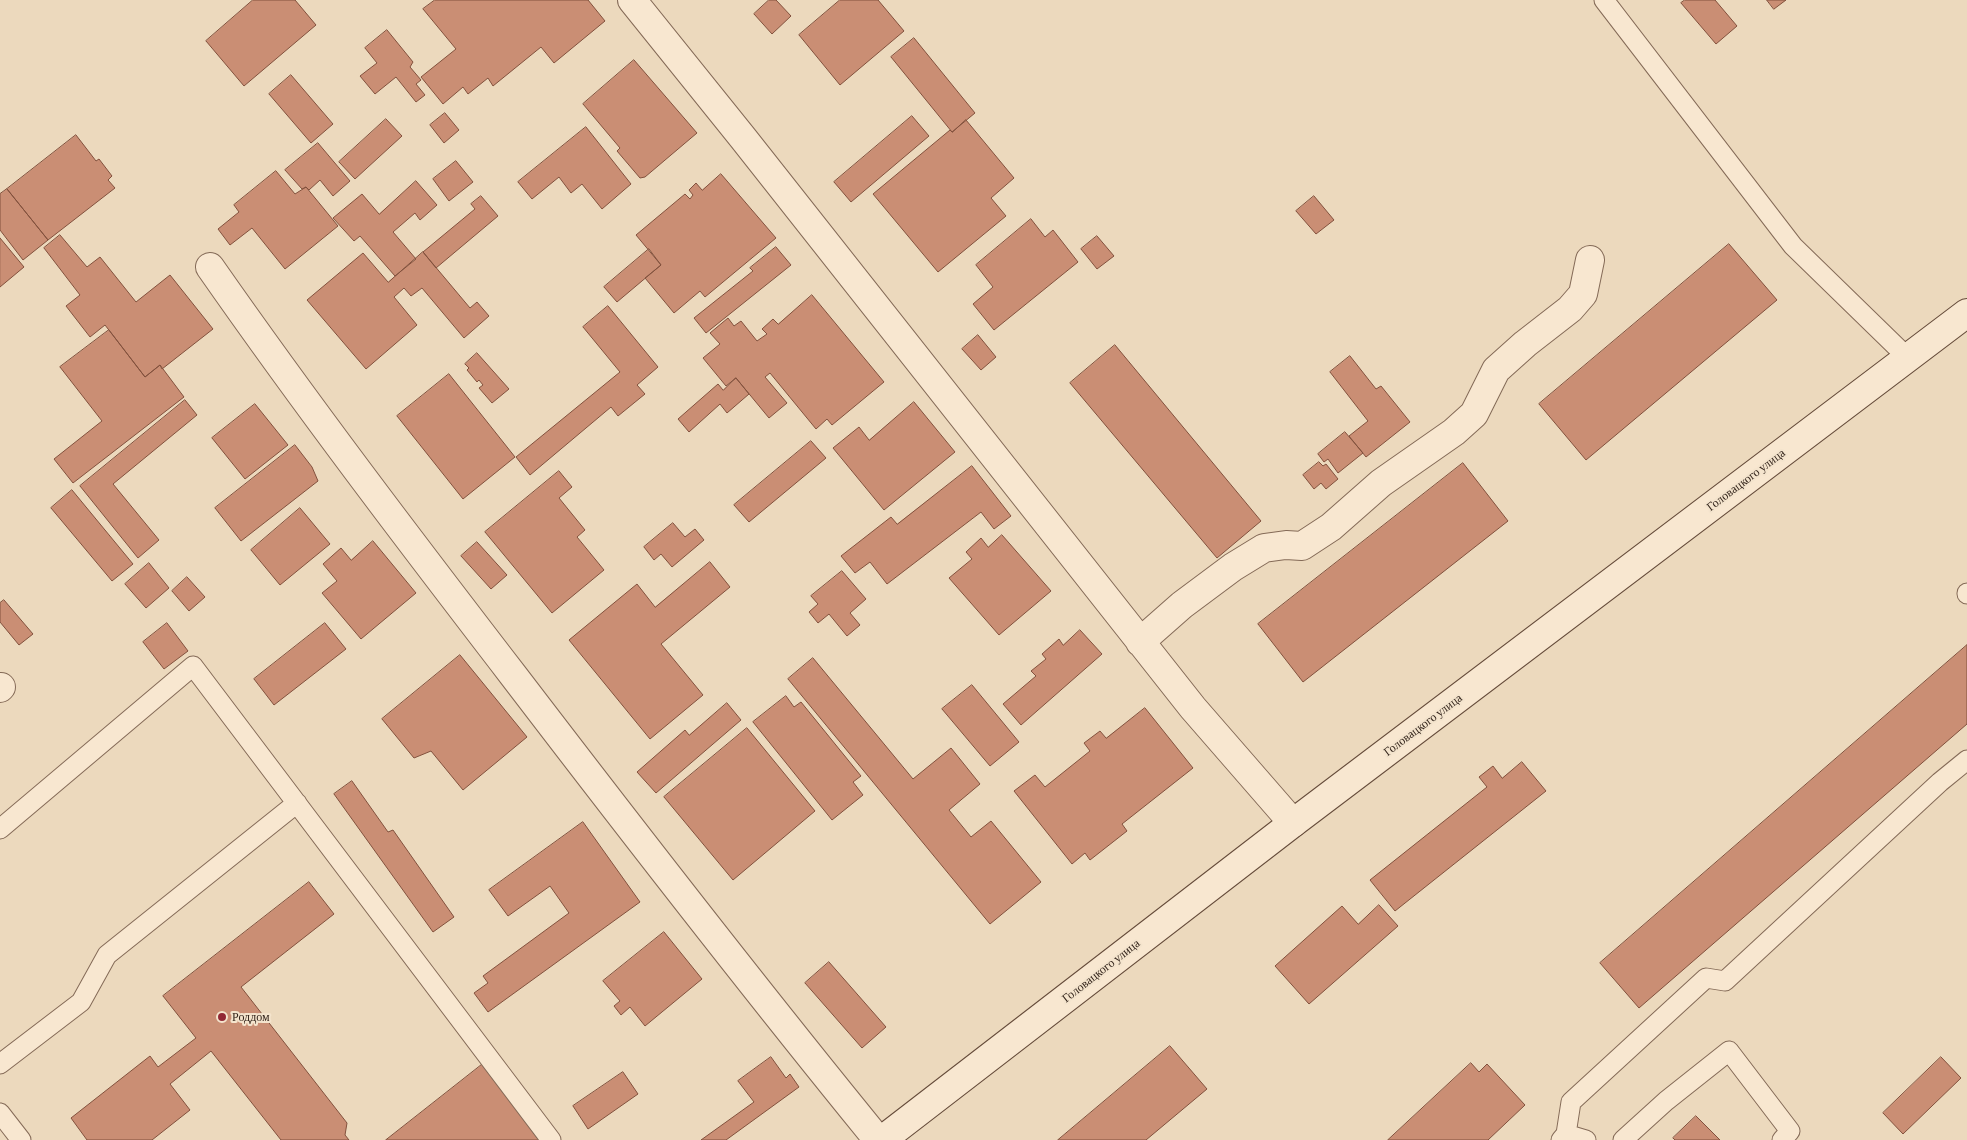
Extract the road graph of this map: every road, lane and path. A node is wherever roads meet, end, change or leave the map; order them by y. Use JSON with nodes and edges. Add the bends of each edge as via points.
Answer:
{"nodes":[{"id":1,"x":632,"y":0,"type":"edge"},
{"id":2,"x":1604,"y":0,"type":"edge"},
{"id":3,"x":1590,"y":260,"type":"dead end"},
{"id":4,"x":210,"y":268,"type":"dead end"},
{"id":5,"x":1967,"y":313,"type":"edge"},
{"id":6,"x":1908,"y":358,"type":"junction"},
{"id":7,"x":1140,"y":642,"type":"junction"},
{"id":8,"x":1967,"y":760,"type":"edge"},
{"id":9,"x":297,"y":803,"type":"junction"},
{"id":10,"x":1293,"y":823,"type":"junction"},
{"id":11,"x":0,"y":829,"type":"edge"},
{"id":12,"x":0,"y":1064,"type":"edge"},
{"id":13,"x":0,"y":1113,"type":"edge"},
{"id":14,"x":1564,"y":1137,"type":"edge"},
{"id":15,"x":21,"y":1140,"type":"edge"},
{"id":16,"x":551,"y":1140,"type":"edge"},
{"id":17,"x":880,"y":1140,"type":"edge"},
{"id":18,"x":1586,"y":1140,"type":"edge"},
{"id":19,"x":1623,"y":1140,"type":"edge"},
{"id":20,"x":1782,"y":1140,"type":"edge"}],
"edges":[{"from":1,"to":7,"type":"street"},
{"from":2,"to":6,"type":"lane","via":[[1793,246]]},
{"from":3,"to":7,"type":"street","via":[[1583,294],[1570,309],[1496,370],[1474,414],[1454,432],[1381,483],[1331,527],[1302,546],[1264,548],[1233,567]]},
{"from":4,"to":17,"type":"street","via":[[413,546],[616,810]]},
{"from":5,"to":6,"type":"street","name":"Головацкого улица"},
{"from":6,"to":10,"type":"street","name":"Головацкого улица"},
{"from":7,"to":10,"type":"street","via":[[1192,708]]},
{"from":8,"to":14,"type":"lane","via":[[1726,981],[1706,978],[1571,1102]]},
{"from":9,"to":11,"type":"lane","via":[[193,666]]},
{"from":9,"to":12,"type":"lane","via":[[107,955],[81,1002]]},
{"from":9,"to":16,"type":"lane"},
{"from":10,"to":17,"type":"street","name":"Головацкого улица"},
{"from":13,"to":15,"type":"lane"},
{"from":14,"to":18,"type":"lane"},
{"from":19,"to":20,"type":"lane","via":[[1729,1051],[1790,1131]]}]}
